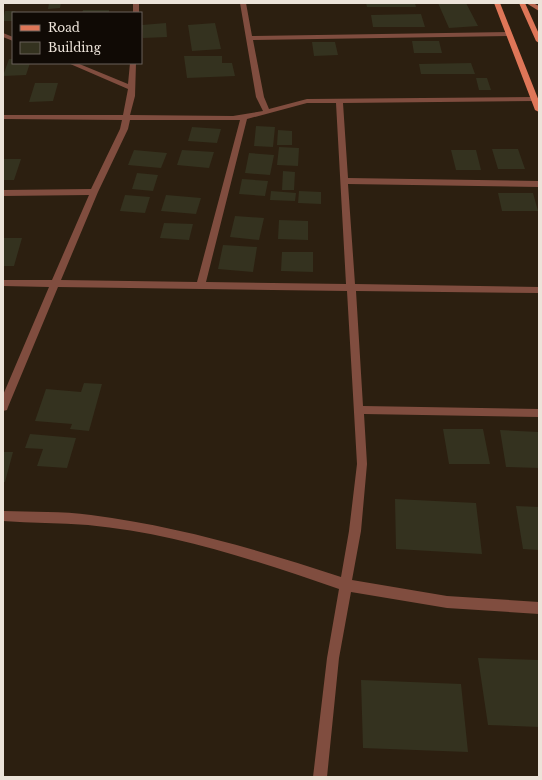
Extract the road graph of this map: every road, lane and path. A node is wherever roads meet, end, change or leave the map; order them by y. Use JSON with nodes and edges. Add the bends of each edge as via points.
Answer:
{"nodes":[{"id":1,"x":243,"y":3,"type":"edge"},
{"id":2,"x":497,"y":3,"type":"edge"},
{"id":3,"x":522,"y":3,"type":"edge"},
{"id":4,"x":530,"y":3,"type":"edge"},
{"id":5,"x":539,"y":9,"type":"edge"},
{"id":6,"x":509,"y":34,"type":"junction"},
{"id":7,"x":249,"y":38,"type":"junction"},
{"id":8,"x":539,"y":41,"type":"edge"},
{"id":9,"x":73,"y":64,"type":"edge"},
{"id":10,"x":133,"y":64,"type":"edge"},
{"id":11,"x":131,"y":88,"type":"junction"},
{"id":12,"x":534,"y":99,"type":"junction"},
{"id":13,"x":338,"y":101,"type":"junction"},
{"id":14,"x":539,"y":110,"type":"edge"},
{"id":15,"x":267,"y":112,"type":"junction"},
{"id":16,"x":3,"y":117,"type":"edge"},
{"id":17,"x":127,"y":117,"type":"junction"},
{"id":18,"x":244,"y":117,"type":"junction"},
{"id":19,"x":344,"y":181,"type":"junction"},
{"id":20,"x":539,"y":184,"type":"edge"},
{"id":21,"x":94,"y":192,"type":"junction"},
{"id":22,"x":3,"y":193,"type":"edge"},
{"id":23,"x":3,"y":283,"type":"edge"},
{"id":24,"x":56,"y":283,"type":"junction"},
{"id":25,"x":201,"y":284,"type":"junction"},
{"id":26,"x":351,"y":286,"type":"junction"},
{"id":27,"x":539,"y":290,"type":"edge"},
{"id":28,"x":3,"y":407,"type":"edge"},
{"id":29,"x":359,"y":410,"type":"junction"},
{"id":30,"x":539,"y":413,"type":"edge"},
{"id":31,"x":3,"y":516,"type":"edge"},
{"id":32,"x":346,"y":585,"type":"junction"},
{"id":33,"x":539,"y":608,"type":"edge"},
{"id":34,"x":320,"y":777,"type":"edge"}],
"edges":[{"from":1,"to":7,"type":"street"},
{"from":2,"to":6,"type":"main road"},
{"from":3,"to":8,"type":"main road"},
{"from":4,"to":5,"type":"street"},
{"from":6,"to":7,"type":"street"},
{"from":6,"to":12,"type":"main road"},
{"from":7,"to":15,"type":"street","via":[[260,97]]},
{"from":9,"to":11,"type":"street"},
{"from":10,"to":11,"type":"street"},
{"from":11,"to":17,"type":"street"},
{"from":12,"to":13,"type":"street"},
{"from":12,"to":14,"type":"main road"},
{"from":13,"to":15,"type":"street","via":[[307,101]]},
{"from":13,"to":19,"type":"street"},
{"from":15,"to":18,"type":"street"},
{"from":16,"to":17,"type":"street"},
{"from":17,"to":18,"type":"street"},
{"from":17,"to":21,"type":"street","via":[[124,129]]},
{"from":18,"to":25,"type":"street"},
{"from":19,"to":20,"type":"street"},
{"from":19,"to":26,"type":"street"},
{"from":21,"to":22,"type":"street"},
{"from":21,"to":24,"type":"street"},
{"from":23,"to":24,"type":"street"},
{"from":24,"to":25,"type":"street"},
{"from":24,"to":28,"type":"street"},
{"from":25,"to":26,"type":"street"},
{"from":26,"to":27,"type":"street"},
{"from":26,"to":29,"type":"street"},
{"from":29,"to":30,"type":"street"},
{"from":29,"to":32,"type":"street","via":[[362,464]]},
{"from":31,"to":32,"type":"street","via":[[89,520],[143,528],[265,558]]},
{"from":32,"to":33,"type":"street","via":[[448,602]]},
{"from":32,"to":34,"type":"street","via":[[333,658]]}]}
